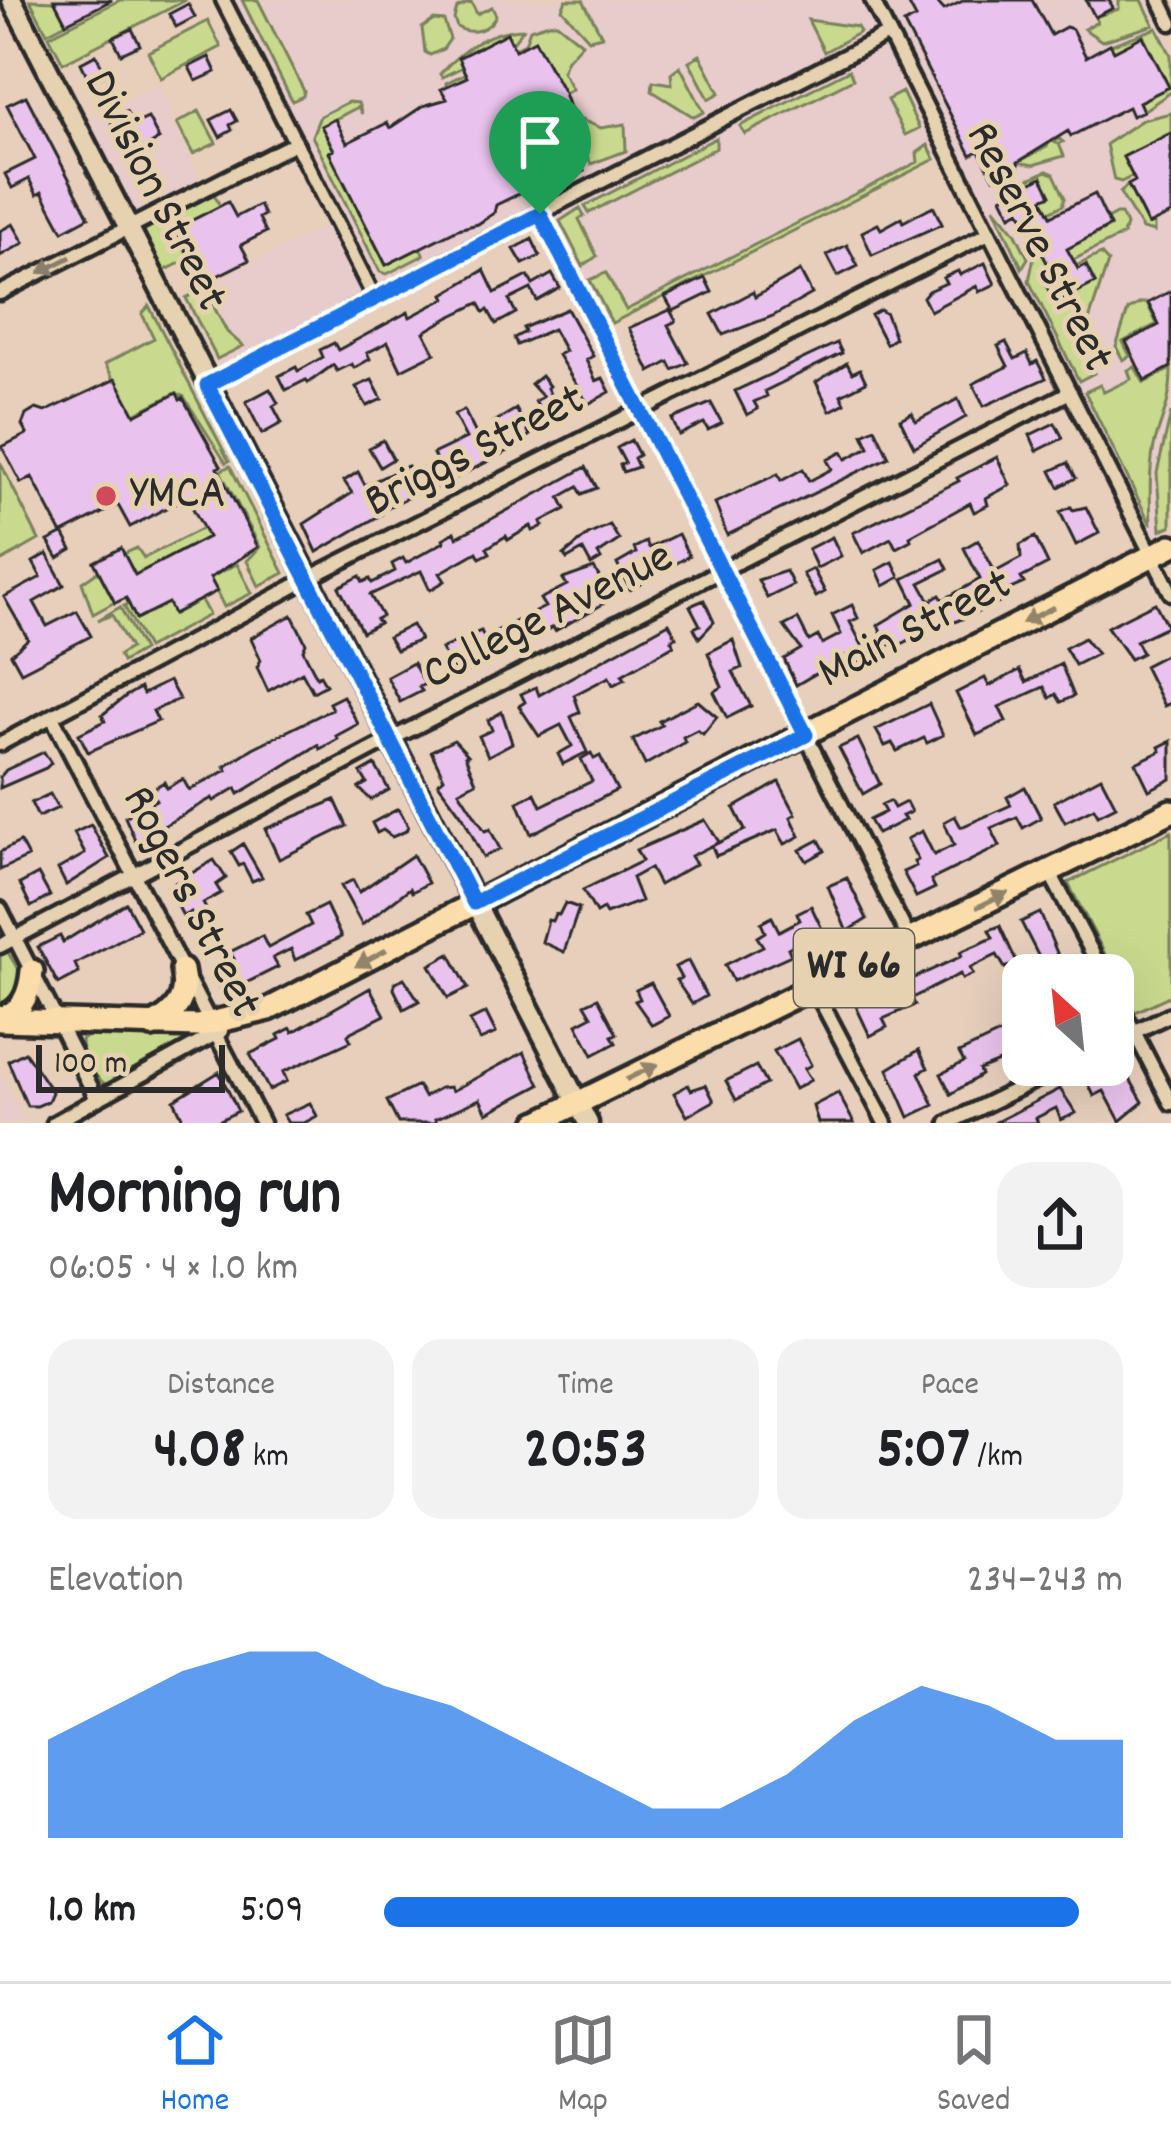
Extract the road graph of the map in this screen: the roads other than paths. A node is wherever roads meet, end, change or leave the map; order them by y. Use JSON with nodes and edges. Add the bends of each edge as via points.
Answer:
{"nodes":[{"id":1,"x":12,"y":0,"type":"edge"},
{"id":2,"x":223,"y":0,"type":"edge"},
{"id":3,"x":872,"y":0,"type":"edge"},
{"id":4,"x":1160,"y":0,"type":"edge"},
{"id":5,"x":1171,"y":23,"type":"edge"},
{"id":6,"x":888,"y":34,"type":"junction"},
{"id":7,"x":296,"y":142,"type":"junction"},
{"id":8,"x":540,"y":214,"type":"junction"},
{"id":9,"x":127,"y":227,"type":"junction"},
{"id":10,"x":988,"y":233,"type":"junction"},
{"id":11,"x":0,"y":293,"type":"edge"},
{"id":12,"x":375,"y":298,"type":"junction"},
{"id":13,"x":207,"y":385,"type":"junction"},
{"id":14,"x":1070,"y":392,"type":"junction"},
{"id":15,"x":642,"y":410,"type":"junction"},
{"id":16,"x":1162,"y":551,"type":"edge"},
{"id":17,"x":723,"y":570,"type":"junction"},
{"id":18,"x":308,"y":579,"type":"junction"},
{"id":19,"x":1171,"y":593,"type":"edge"},
{"id":20,"x":52,"y":717,"type":"junction"},
{"id":21,"x":806,"y":735,"type":"junction"},
{"id":22,"x":388,"y":740,"type":"junction"},
{"id":23,"x":0,"y":744,"type":"edge"},
{"id":24,"x":1171,"y":811,"type":"edge"},
{"id":25,"x":1049,"y":871,"type":"junction"},
{"id":26,"x":133,"y":875,"type":"junction"},
{"id":27,"x":474,"y":903,"type":"junction"},
{"id":28,"x":0,"y":909,"type":"edge"},
{"id":29,"x":15,"y":938,"type":"junction"},
{"id":30,"x":910,"y":940,"type":"junction"},
{"id":31,"x":0,"y":946,"type":"edge"},
{"id":32,"x":1093,"y":954,"type":"edge"},
{"id":33,"x":182,"y":970,"type":"junction"},
{"id":34,"x":32,"y":971,"type":"junction"},
{"id":35,"x":814,"y":988,"type":"junction"},
{"id":36,"x":1171,"y":1014,"type":"edge"},
{"id":37,"x":0,"y":1019,"type":"edge"},
{"id":38,"x":57,"y":1021,"type":"junction"},
{"id":39,"x":152,"y":1026,"type":"junction"},
{"id":40,"x":213,"y":1029,"type":"junction"},
{"id":41,"x":1134,"y":1032,"type":"joint"},
{"id":42,"x":1023,"y":1086,"type":"edge"},
{"id":43,"x":97,"y":1099,"type":"junction"},
{"id":44,"x":1171,"y":1103,"type":"edge"},
{"id":45,"x":582,"y":1113,"type":"edge"},
{"id":46,"x":54,"y":1123,"type":"edge"},
{"id":47,"x":262,"y":1123,"type":"edge"},
{"id":48,"x":537,"y":1123,"type":"edge"},
{"id":49,"x":885,"y":1123,"type":"edge"},
{"id":50,"x":948,"y":1123,"type":"edge"}],
"edges":[{"from":1,"to":9,"type":"main road","name":"Division Street"},
{"from":2,"to":7,"type":"street"},
{"from":3,"to":6,"type":"street","name":"Reserve Street"},
{"from":4,"to":5,"type":"street"},
{"from":6,"to":8,"type":"street"},
{"from":6,"to":10,"type":"street","name":"Reserve Street"},
{"from":7,"to":9,"type":"street"},
{"from":7,"to":12,"type":"street"},
{"from":8,"to":12,"type":"street"},
{"from":8,"to":15,"type":"street"},
{"from":9,"to":11,"type":"street","one_way":true},
{"from":9,"to":13,"type":"main road","name":"Division Street"},
{"from":10,"to":14,"type":"street","name":"Reserve Street"},
{"from":10,"to":15,"type":"street","name":"Briggs Street"},
{"from":12,"to":13,"type":"street"},
{"from":13,"to":18,"type":"main road","name":"Division Street"},
{"from":14,"to":16,"type":"street","name":"Reserve Street"},
{"from":14,"to":17,"type":"street","name":"College Avenue"},
{"from":15,"to":17,"type":"street"},
{"from":15,"to":18,"type":"street","name":"Briggs Street"},
{"from":16,"to":19,"type":"street","name":"Reserve Street"},
{"from":16,"to":21,"type":"main road","name":"Main Street","one_way":true},
{"from":17,"to":21,"type":"street"},
{"from":17,"to":22,"type":"street","name":"College Avenue"},
{"from":18,"to":20,"type":"street","name":"Briggs Street"},
{"from":18,"to":22,"type":"main road","name":"Division Street"},
{"from":20,"to":23,"type":"street","name":"Briggs Street"},
{"from":20,"to":26,"type":"street","name":"Rogers Street"},
{"from":21,"to":27,"type":"main road","name":"Main Street"},
{"from":21,"to":30,"type":"street"},
{"from":22,"to":26,"type":"street","name":"College Avenue"},
{"from":22,"to":27,"type":"main road","name":"Division Street"},
{"from":24,"to":25,"type":"main road","number":"WI 66"},
{"from":30,"to":25,"type":"main road","number":"WI 66","one_way":true},
{"from":25,"to":32,"type":"street"},
{"from":26,"to":29,"type":"street","name":"College Avenue"},
{"from":26,"to":33,"type":"street","name":"Rogers Street"},
{"from":27,"to":40,"type":"main road","name":"Main Street","one_way":true,"via":[[301,995]]},
{"from":27,"to":45,"type":"main road","name":"Division Street"},
{"from":28,"to":29,"type":"street"},
{"from":29,"to":31,"type":"street","name":"College Avenue"},
{"from":29,"to":34,"type":"street"},
{"from":30,"to":35,"type":"main road","number":"WI 66"},
{"from":33,"to":39,"type":"main road","via":[[183,997]]},
{"from":33,"to":40,"type":"street","name":"Rogers Street"},
{"from":34,"to":37,"type":"main road","via":[[25,1001]]},
{"from":34,"to":38,"type":"street"},
{"from":45,"to":35,"type":"main road","number":"WI 66","one_way":true},
{"from":35,"to":49,"type":"street"},
{"from":36,"to":41,"type":"street"},
{"from":37,"to":38,"type":"main road"},
{"from":38,"to":39,"type":"main road"},
{"from":38,"to":43,"type":"street"},
{"from":39,"to":40,"type":"main road"},
{"from":40,"to":43,"type":"street","name":"Main Street"},
{"from":40,"to":47,"type":"street","name":"Rogers Street"},
{"from":41,"to":44,"type":"street"},
{"from":42,"to":50,"type":"street"},
{"from":43,"to":46,"type":"street","name":"Main Street"},
{"from":45,"to":48,"type":"main road","number":"WI 66"}]}
